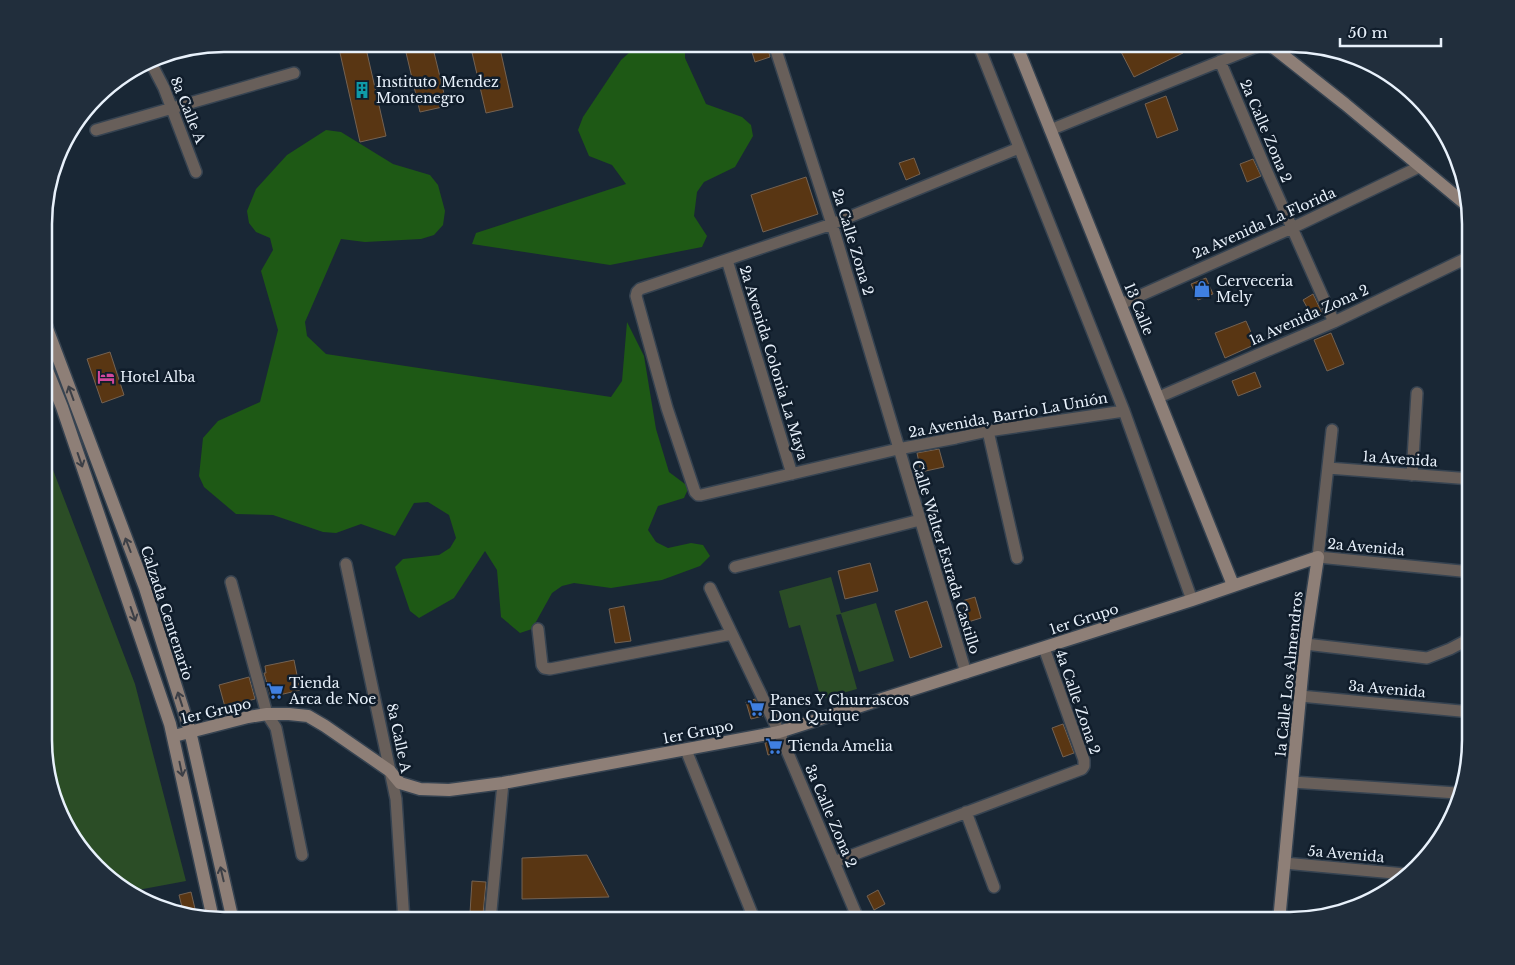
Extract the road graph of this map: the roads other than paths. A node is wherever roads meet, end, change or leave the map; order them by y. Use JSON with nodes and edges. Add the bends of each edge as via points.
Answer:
{"nodes":[{"id":1,"x":777,"y":52,"type":"edge"},
{"id":2,"x":981,"y":52,"type":"edge"},
{"id":3,"x":1019,"y":52,"type":"edge"},
{"id":4,"x":1243,"y":52,"type":"edge"},
{"id":5,"x":1278,"y":52,"type":"edge"},
{"id":6,"x":1220,"y":61,"type":"junction"},
{"id":7,"x":154,"y":68,"type":"edge"},
{"id":8,"x":294,"y":73,"type":"dead end"},
{"id":9,"x":172,"y":108,"type":"junction"},
{"id":10,"x":96,"y":130,"type":"dead end"},
{"id":11,"x":1050,"y":130,"type":"junction"},
{"id":12,"x":1020,"y":148,"type":"junction"},
{"id":13,"x":1419,"y":167,"type":"junction"},
{"id":14,"x":196,"y":172,"type":"dead end"},
{"id":15,"x":1460,"y":200,"type":"edge"},
{"id":16,"x":832,"y":224,"type":"junction"},
{"id":17,"x":1292,"y":228,"type":"junction"},
{"id":18,"x":727,"y":260,"type":"junction"},
{"id":19,"x":1462,"y":260,"type":"edge"},
{"id":20,"x":1121,"y":304,"type":"junction"},
{"id":21,"x":1334,"y":322,"type":"junction"},
{"id":22,"x":52,"y":342,"type":"edge"},
{"id":23,"x":52,"y":382,"type":"edge"},
{"id":24,"x":1417,"y":393,"type":"dead end"},
{"id":25,"x":1158,"y":397,"type":"junction"},
{"id":26,"x":1124,"y":411,"type":"junction"},
{"id":27,"x":1332,"y":430,"type":"dead end"},
{"id":28,"x":988,"y":431,"type":"junction"},
{"id":29,"x":898,"y":450,"type":"junction"},
{"id":30,"x":1328,"y":468,"type":"junction"},
{"id":31,"x":792,"y":474,"type":"junction"},
{"id":32,"x":1412,"y":475,"type":"junction"},
{"id":33,"x":1462,"y":478,"type":"edge"},
{"id":34,"x":920,"y":520,"type":"junction"},
{"id":35,"x":1318,"y":557,"type":"junction"},
{"id":36,"x":1017,"y":558,"type":"dead end"},
{"id":37,"x":346,"y":564,"type":"dead end"},
{"id":38,"x":735,"y":567,"type":"dead end"},
{"id":39,"x":1462,"y":571,"type":"edge"},
{"id":40,"x":231,"y":582,"type":"dead end"},
{"id":41,"x":1233,"y":585,"type":"junction"},
{"id":42,"x":710,"y":588,"type":"dead end"},
{"id":43,"x":1192,"y":600,"type":"junction"},
{"id":44,"x":538,"y":628,"type":"dead end"},
{"id":45,"x":732,"y":634,"type":"junction"},
{"id":46,"x":1462,"y":643,"type":"edge"},
{"id":47,"x":1305,"y":644,"type":"junction"},
{"id":48,"x":1044,"y":648,"type":"junction"},
{"id":49,"x":966,"y":674,"type":"junction"},
{"id":50,"x":1300,"y":696,"type":"junction"},
{"id":51,"x":1462,"y":711,"type":"edge"},
{"id":52,"x":267,"y":714,"type":"junction"},
{"id":53,"x":190,"y":731,"type":"junction"},
{"id":54,"x":780,"y":732,"type":"junction"},
{"id":55,"x":174,"y":736,"type":"junction"},
{"id":56,"x":686,"y":750,"type":"junction"},
{"id":57,"x":390,"y":771,"type":"junction"},
{"id":58,"x":1292,"y":782,"type":"junction"},
{"id":59,"x":504,"y":783,"type":"junction"},
{"id":60,"x":1454,"y":793,"type":"edge"},
{"id":61,"x":966,"y":812,"type":"junction"},
{"id":62,"x":302,"y":855,"type":"dead end"},
{"id":63,"x":834,"y":862,"type":"junction"},
{"id":64,"x":1284,"y":863,"type":"junction"},
{"id":65,"x":1400,"y":874,"type":"edge"},
{"id":66,"x":994,"y":887,"type":"dead end"},
{"id":67,"x":211,"y":912,"type":"edge"},
{"id":68,"x":231,"y":912,"type":"edge"},
{"id":69,"x":403,"y":912,"type":"edge"},
{"id":70,"x":491,"y":912,"type":"edge"},
{"id":71,"x":751,"y":912,"type":"edge"},
{"id":72,"x":855,"y":912,"type":"edge"},
{"id":73,"x":1280,"y":912,"type":"edge"}],
"edges":[{"from":1,"to":16,"type":"street","name":"2a Calle Zona 2"},
{"from":2,"to":12,"type":"street"},
{"from":3,"to":11,"type":"street","name":"13 Calle"},
{"from":4,"to":6,"type":"street"},
{"from":5,"to":13,"type":"street"},
{"from":6,"to":11,"type":"street"},
{"from":6,"to":17,"type":"street","name":"2a Calle Zona 2"},
{"from":7,"to":9,"type":"street","name":"8a Calle A"},
{"from":8,"to":9,"type":"street"},
{"from":9,"to":10,"type":"street"},
{"from":9,"to":14,"type":"street","name":"8a Calle A"},
{"from":11,"to":20,"type":"street","name":"13 Calle"},
{"from":12,"to":16,"type":"street"},
{"from":12,"to":26,"type":"street"},
{"from":13,"to":15,"type":"street"},
{"from":13,"to":17,"type":"street","name":"2a Avenida La Florida"},
{"from":16,"to":18,"type":"street"},
{"from":16,"to":29,"type":"street","name":"2a Calle Zona 2"},
{"from":17,"to":20,"type":"street","name":"2a Avenida La Florida"},
{"from":17,"to":21,"type":"street","name":"2a Calle Zona 2"},
{"from":18,"to":31,"type":"street","name":"2a Avenida Colonia La Maya"},
{"from":18,"to":31,"type":"street","name":"2a Avenida, Barrio La Unión","via":[[637,292],[667,408],[698,495]]},
{"from":19,"to":21,"type":"street","name":"1a Avenida Zona 2"},
{"from":20,"to":25,"type":"street","name":"13 Calle"},
{"from":21,"to":25,"type":"street","name":"1a Avenida Zona 2"},
{"from":53,"to":22,"type":"street","name":"Calzada Centenario","one_way":true,"via":[[145,588]]},
{"from":23,"to":55,"type":"street","one_way":true},
{"from":24,"to":32,"type":"street"},
{"from":25,"to":41,"type":"street","name":"13 Calle"},
{"from":26,"to":28,"type":"street","name":"2a Avenida, Barrio La Unión"},
{"from":26,"to":43,"type":"street","name":"2a Avenida, Barrio La Unión"},
{"from":27,"to":30,"type":"street","name":"1a Calle Los Almendros"},
{"from":28,"to":29,"type":"street","name":"2a Avenida, Barrio La Unión"},
{"from":28,"to":36,"type":"street"},
{"from":29,"to":31,"type":"street","name":"2a Avenida, Barrio La Unión"},
{"from":29,"to":34,"type":"street","name":"Calle Walter Estrada Castillo"},
{"from":30,"to":32,"type":"street","name":"1a Avenida"},
{"from":30,"to":35,"type":"street","name":"1a Calle Los Almendros"},
{"from":32,"to":33,"type":"street","name":"1a Avenida"},
{"from":34,"to":38,"type":"street"},
{"from":34,"to":49,"type":"street","name":"Calle Walter Estrada Castillo"},
{"from":35,"to":39,"type":"street","name":"2a Avenida"},
{"from":35,"to":41,"type":"street","name":"2a Avenida"},
{"from":35,"to":47,"type":"street","name":"1a Calle Los Almendros"},
{"from":37,"to":57,"type":"street","name":"8a Calle A"},
{"from":40,"to":52,"type":"street"},
{"from":41,"to":43,"type":"street","name":"1er Grupo"},
{"from":42,"to":45,"type":"street","name":"3a Calle Zona 2"},
{"from":43,"to":48,"type":"street","name":"1er Grupo"},
{"from":44,"to":45,"type":"street","via":[[542,665],[550,669]]},
{"from":45,"to":54,"type":"street","name":"3a Calle Zona 2"},
{"from":46,"to":47,"type":"street","via":[[1427,658]]},
{"from":47,"to":50,"type":"street","name":"1a Calle Los Almendros"},
{"from":48,"to":49,"type":"street","name":"1er Grupo"},
{"from":48,"to":61,"type":"street","name":"4a Calle Zona 2","via":[[1084,766]]},
{"from":49,"to":54,"type":"street","name":"1er Grupo"},
{"from":50,"to":51,"type":"street","name":"3a Avenida"},
{"from":50,"to":58,"type":"street","name":"1a Calle Los Almendros"},
{"from":52,"to":53,"type":"street","name":"1er Grupo"},
{"from":52,"to":57,"type":"street","name":"1er Grupo","via":[[308,716]]},
{"from":52,"to":62,"type":"street","via":[[276,728]]},
{"from":53,"to":55,"type":"street","name":"1er Grupo"},
{"from":68,"to":53,"type":"street","name":"Calzada Centenario","one_way":true},
{"from":54,"to":56,"type":"street","name":"1er Grupo"},
{"from":54,"to":63,"type":"street","name":"3a Calle Zona 2"},
{"from":55,"to":67,"type":"street","one_way":true},
{"from":56,"to":59,"type":"street","name":"1er Grupo"},
{"from":56,"to":71,"type":"street"},
{"from":57,"to":59,"type":"street","name":"1er Grupo","via":[[400,783],[420,789],[449,790]]},
{"from":57,"to":69,"type":"street","name":"8a Calle A","via":[[396,799]]},
{"from":58,"to":60,"type":"street"},
{"from":58,"to":64,"type":"street","name":"1a Calle Los Almendros"},
{"from":59,"to":70,"type":"street"},
{"from":61,"to":63,"type":"street"},
{"from":61,"to":66,"type":"street"},
{"from":63,"to":72,"type":"street","name":"3a Calle Zona 2"},
{"from":64,"to":65,"type":"street","name":"5a Avenida"},
{"from":64,"to":73,"type":"street","name":"1a Calle Los Almendros"}]}
